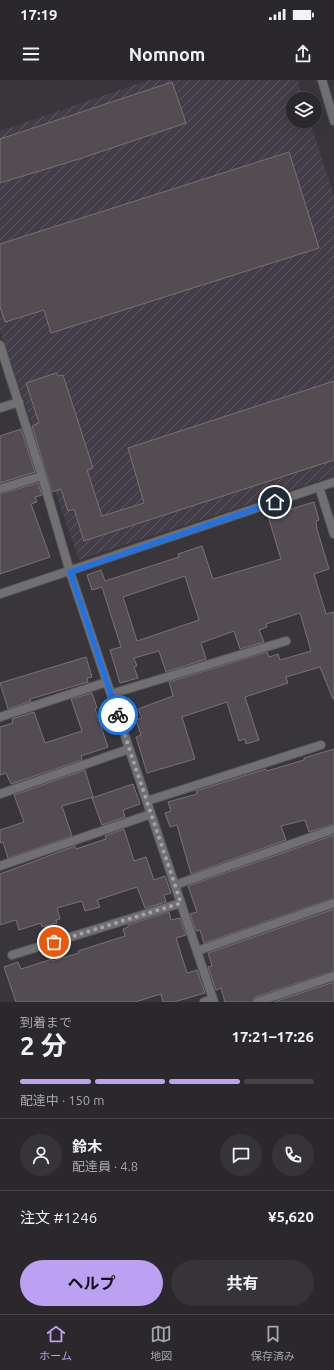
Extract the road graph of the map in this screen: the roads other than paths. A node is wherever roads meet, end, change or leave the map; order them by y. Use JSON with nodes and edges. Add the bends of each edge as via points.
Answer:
{"nodes":[{"id":1,"x":322,"y":80,"type":"edge"},
{"id":2,"x":334,"y":121,"type":"edge"},
{"id":3,"x":0,"y":345,"type":"edge"},
{"id":4,"x":19,"y":402,"type":"junction"},
{"id":5,"x":0,"y":408,"type":"edge"},
{"id":6,"x":42,"y":476,"type":"junction"},
{"id":7,"x":334,"y":482,"type":"edge"},
{"id":8,"x":319,"y":488,"type":"junction"},
{"id":9,"x":0,"y":489,"type":"edge"},
{"id":10,"x":334,"y":534,"type":"edge"},
{"id":11,"x":70,"y":572,"type":"junction"},
{"id":12,"x":0,"y":594,"type":"edge"},
{"id":13,"x":286,"y":641,"type":"dead end"},
{"id":14,"x":107,"y":682,"type":"junction"},
{"id":15,"x":111,"y":694,"type":"junction"},
{"id":16,"x":0,"y":717,"type":"edge"},
{"id":17,"x":321,"y":745,"type":"dead end"},
{"id":18,"x":129,"y":749,"type":"junction"},
{"id":19,"x":0,"y":794,"type":"edge"},
{"id":20,"x":147,"y":801,"type":"junction"},
{"id":21,"x":151,"y":814,"type":"junction"},
{"id":22,"x":334,"y":829,"type":"edge"},
{"id":23,"x":0,"y":866,"type":"edge"},
{"id":24,"x":175,"y":885,"type":"junction"},
{"id":25,"x":181,"y":903,"type":"junction"},
{"id":26,"x":334,"y":903,"type":"edge"},
{"id":27,"x":197,"y":951,"type":"junction"},
{"id":28,"x":12,"y":955,"type":"dead end"},
{"id":29,"x":334,"y":976,"type":"edge"},
{"id":30,"x":213,"y":1001,"type":"edge"},
{"id":31,"x":204,"y":1002,"type":"edge"},
{"id":32,"x":257,"y":1002,"type":"edge"}],
"edges":[{"from":1,"to":2,"type":"street"},
{"from":3,"to":4,"type":"street"},
{"from":4,"to":5,"type":"street"},
{"from":4,"to":6,"type":"street"},
{"from":6,"to":9,"type":"street"},
{"from":6,"to":11,"type":"street"},
{"from":7,"to":8,"type":"street"},
{"from":8,"to":10,"type":"street"},
{"from":8,"to":11,"type":"street"},
{"from":11,"to":12,"type":"street"},
{"from":11,"to":14,"type":"street"},
{"from":13,"to":15,"type":"street"},
{"from":14,"to":15,"type":"street"},
{"from":14,"to":16,"type":"street"},
{"from":15,"to":18,"type":"street"},
{"from":17,"to":20,"type":"street"},
{"from":18,"to":19,"type":"street"},
{"from":18,"to":20,"type":"street"},
{"from":20,"to":21,"type":"street"},
{"from":21,"to":23,"type":"street"},
{"from":21,"to":24,"type":"street"},
{"from":22,"to":24,"type":"street"},
{"from":24,"to":25,"type":"street"},
{"from":25,"to":27,"type":"street"},
{"from":25,"to":28,"type":"street"},
{"from":26,"to":27,"type":"street"},
{"from":27,"to":30,"type":"street"},
{"from":29,"to":32,"type":"street"},
{"from":30,"to":31,"type":"street"}]}
